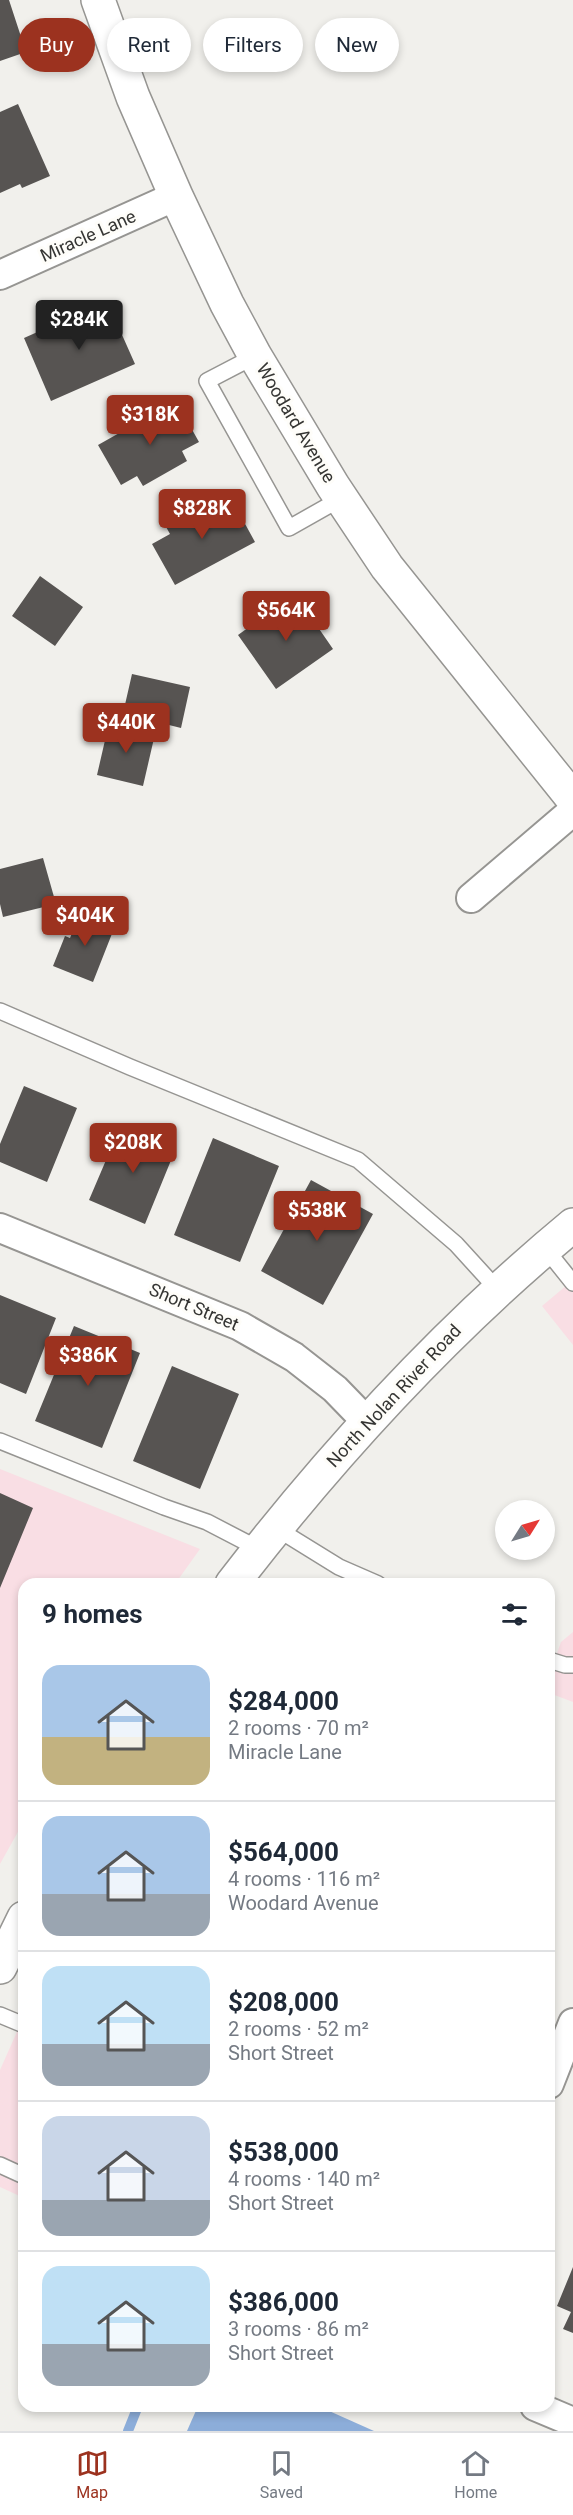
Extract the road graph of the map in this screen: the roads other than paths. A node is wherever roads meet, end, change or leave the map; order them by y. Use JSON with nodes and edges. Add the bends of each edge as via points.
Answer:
{"nodes":[{"id":1,"x":98,"y":0,"type":"edge"},
{"id":2,"x":176,"y":196,"type":"junction"},
{"id":3,"x":0,"y":274,"type":"edge"},
{"id":4,"x":255,"y":356,"type":"junction"},
{"id":5,"x":342,"y":498,"type":"junction"},
{"id":6,"x":573,"y":799,"type":"edge"},
{"id":7,"x":573,"y":811,"type":"edge"},
{"id":8,"x":471,"y":897,"type":"dead end"},
{"id":9,"x":0,"y":1011,"type":"edge"},
{"id":10,"x":573,"y":1225,"type":"edge"},
{"id":11,"x":0,"y":1228,"type":"edge"},
{"id":12,"x":545,"y":1248,"type":"junction"},
{"id":13,"x":573,"y":1283,"type":"edge"},
{"id":14,"x":497,"y":1289,"type":"junction"},
{"id":15,"x":367,"y":1422,"type":"junction"},
{"id":16,"x":0,"y":1441,"type":"edge"},
{"id":17,"x":267,"y":1539,"type":"junction"},
{"id":18,"x":237,"y":1578,"type":"edge"},
{"id":19,"x":364,"y":1578,"type":"edge"},
{"id":20,"x":555,"y":1661,"type":"edge"},
{"id":21,"x":573,"y":1665,"type":"edge"},
{"id":22,"x":18,"y":1936,"type":"edge"},
{"id":23,"x":11,"y":1956,"type":"edge"},
{"id":24,"x":0,"y":2015,"type":"edge"},
{"id":25,"x":18,"y":2022,"type":"edge"},
{"id":26,"x":573,"y":2023,"type":"edge"},
{"id":27,"x":555,"y":2069,"type":"edge"},
{"id":28,"x":0,"y":2165,"type":"edge"},
{"id":29,"x":18,"y":2173,"type":"edge"},
{"id":30,"x":549,"y":2412,"type":"edge"},
{"id":31,"x":573,"y":2422,"type":"edge"}],
"edges":[{"from":1,"to":2,"type":"street","name":"Woodard Avenue","via":[[133,97]]},
{"from":2,"to":3,"type":"street","name":"Miracle Lane"},
{"from":2,"to":4,"type":"street","name":"Woodard Avenue"},
{"from":4,"to":5,"type":"street","name":"Woodard Avenue"},
{"from":4,"to":5,"type":"lane","via":[[207,381],[290,528]]},
{"from":5,"to":6,"type":"street","name":"Woodard Avenue","via":[[387,567]]},
{"from":7,"to":8,"type":"street"},
{"from":9,"to":14,"type":"lane","via":[[357,1160],[456,1244]]},
{"from":10,"to":12,"type":"street","name":"North Nolan River Road"},
{"from":11,"to":15,"type":"street","name":"Short Street","via":[[240,1326],[294,1357]]},
{"from":12,"to":13,"type":"lane"},
{"from":12,"to":14,"type":"street","name":"North Nolan River Road"},
{"from":14,"to":15,"type":"street","name":"North Nolan River Road"},
{"from":15,"to":17,"type":"street","name":"North Nolan River Road"},
{"from":16,"to":17,"type":"lane","via":[[164,1507]]},
{"from":17,"to":18,"type":"street","name":"North Nolan River Road"},
{"from":17,"to":19,"type":"lane"},
{"from":20,"to":21,"type":"lane"},
{"from":22,"to":23,"type":"street"},
{"from":24,"to":25,"type":"lane"},
{"from":26,"to":27,"type":"street"},
{"from":28,"to":29,"type":"lane"},
{"from":30,"to":31,"type":"street"}]}
